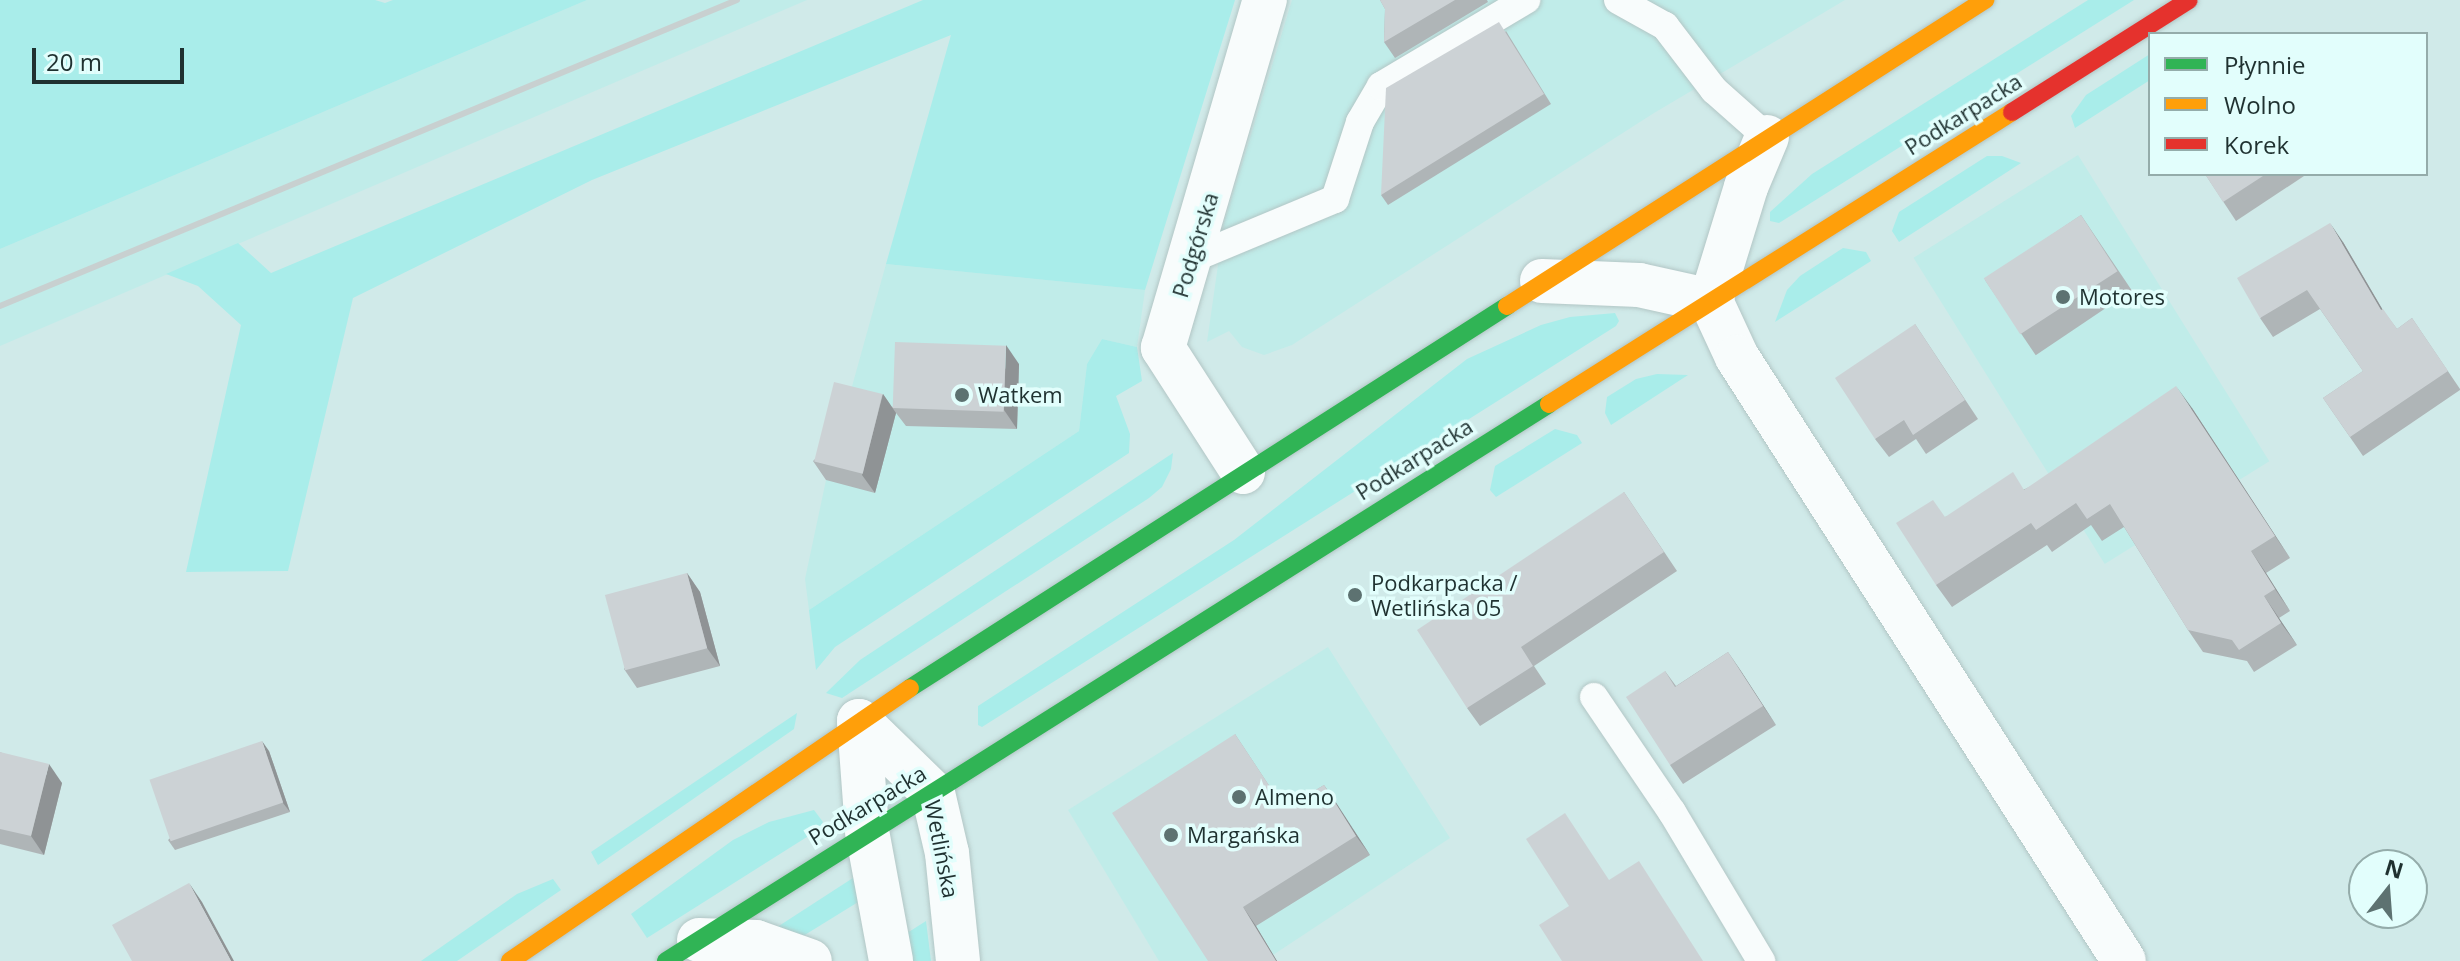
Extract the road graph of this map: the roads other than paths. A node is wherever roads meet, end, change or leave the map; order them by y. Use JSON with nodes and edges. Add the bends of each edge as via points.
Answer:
{"nodes":[{"id":1,"x":1265,"y":0,"type":"edge"},
{"id":2,"x":1526,"y":0,"type":"edge"},
{"id":3,"x":1618,"y":0,"type":"edge"},
{"id":4,"x":1985,"y":0,"type":"edge"},
{"id":5,"x":2189,"y":0,"type":"edge"},
{"id":6,"x":1767,"y":137,"type":"junction"},
{"id":7,"x":1191,"y":259,"type":"junction"},
{"id":8,"x":1542,"y":281,"type":"junction"},
{"id":9,"x":1711,"y":301,"type":"junction"},
{"id":10,"x":1243,"y":472,"type":"junction"},
{"id":11,"x":1594,"y":697,"type":"dead end"},
{"id":12,"x":859,"y":721,"type":"junction"},
{"id":13,"x":933,"y":793,"type":"junction"},
{"id":14,"x":867,"y":831,"type":"junction"},
{"id":15,"x":682,"y":950,"type":"edge"},
{"id":16,"x":510,"y":961,"type":"edge"},
{"id":17,"x":810,"y":961,"type":"edge"},
{"id":18,"x":891,"y":961,"type":"edge"},
{"id":19,"x":958,"y":961,"type":"edge"},
{"id":20,"x":1761,"y":961,"type":"edge"},
{"id":21,"x":2124,"y":961,"type":"edge"}],
"edges":[{"from":1,"to":7,"type":"street","name":"Podgórska"},
{"from":2,"to":7,"type":"lane","via":[[1381,86],[1360,122],[1335,199]]},
{"from":3,"to":6,"type":"lane","via":[[1665,26],[1714,90]]},
{"from":4,"to":6,"type":"main road"},
{"from":5,"to":9,"type":"main road","name":"Podkarpacka"},
{"from":6,"to":8,"type":"main road"},
{"from":6,"to":9,"type":"street"},
{"from":7,"to":10,"type":"street","name":"Podgórska","via":[[1163,348]]},
{"from":8,"to":9,"type":"street","via":[[1639,285]]},
{"from":8,"to":10,"type":"main road"},
{"from":9,"to":13,"type":"main road","name":"Podkarpacka"},
{"from":9,"to":21,"type":"street","via":[[1737,357]]},
{"from":10,"to":12,"type":"main road"},
{"from":11,"to":20,"type":"lane","via":[[1672,812]]},
{"from":12,"to":13,"type":"street","name":"Wetlińska"},
{"from":12,"to":14,"type":"street"},
{"from":12,"to":16,"type":"main road"},
{"from":13,"to":14,"type":"main road","name":"Podkarpacka"},
{"from":13,"to":19,"type":"street","name":"Wetlińska","via":[[947,853]]},
{"from":14,"to":15,"type":"main road","name":"Podkarpacka"},
{"from":14,"to":18,"type":"street"},
{"from":15,"to":17,"type":"street","via":[[756,942]]}]}
